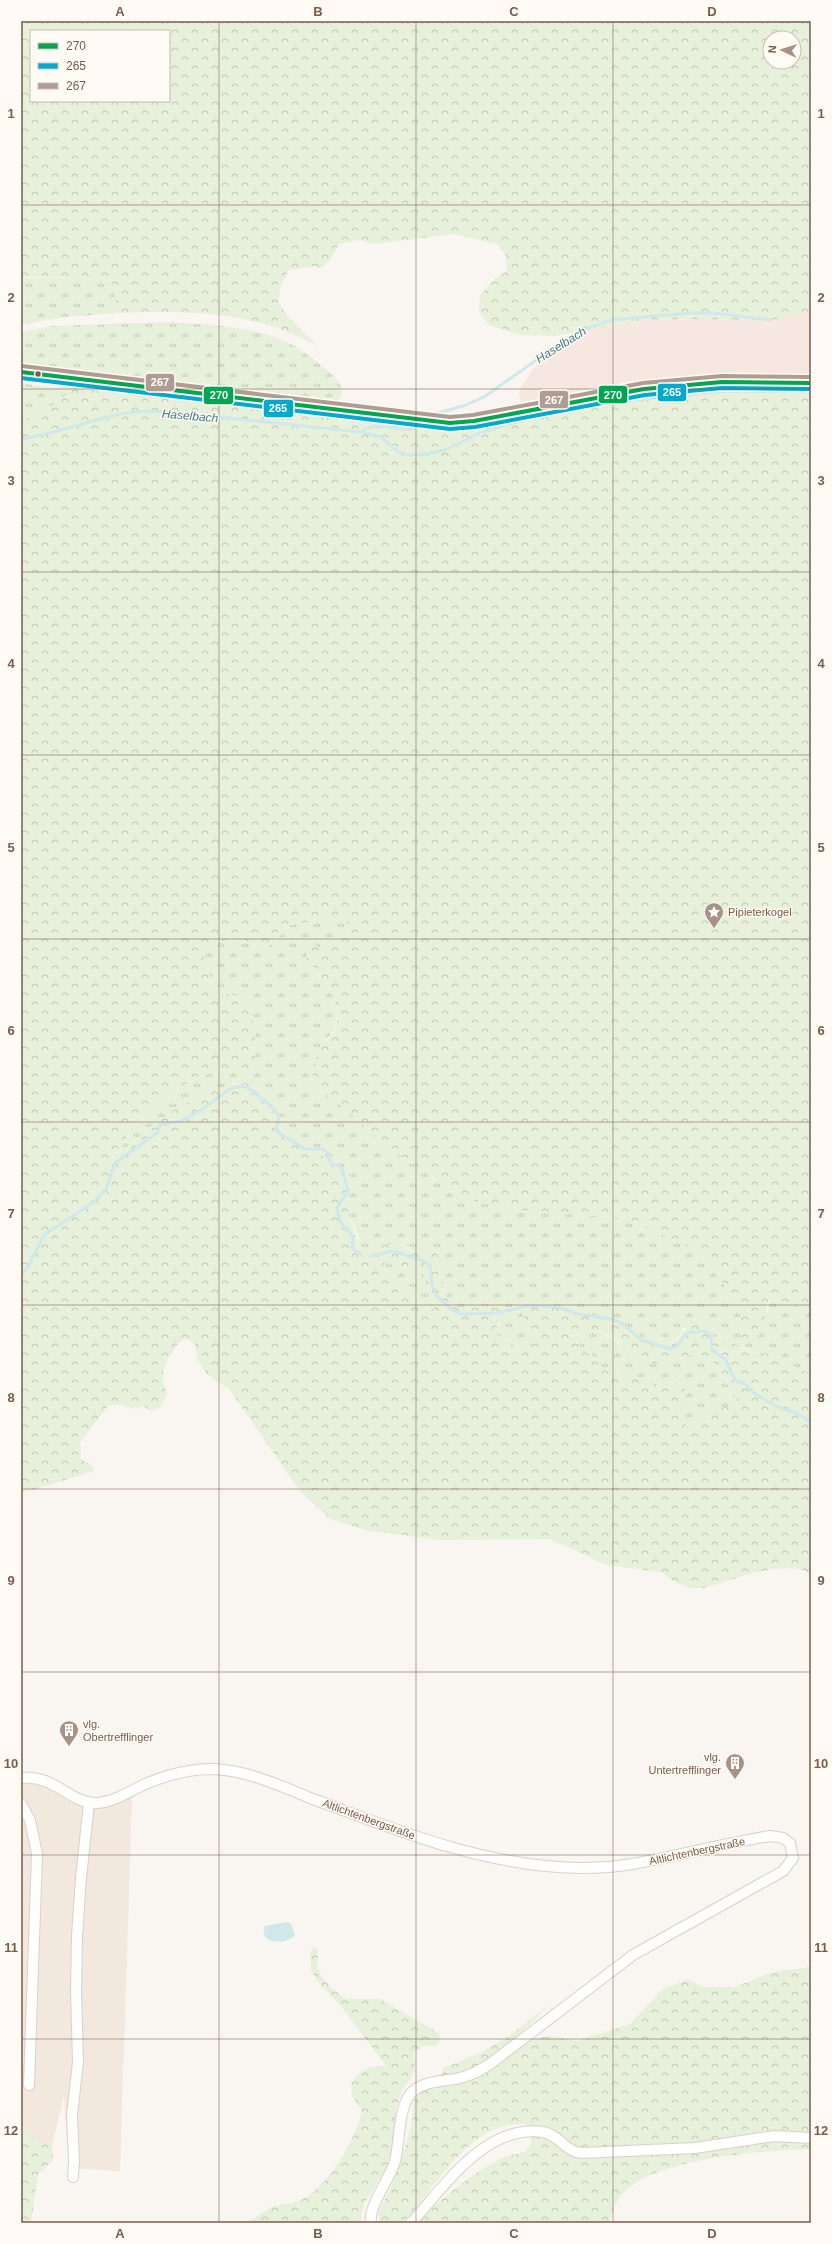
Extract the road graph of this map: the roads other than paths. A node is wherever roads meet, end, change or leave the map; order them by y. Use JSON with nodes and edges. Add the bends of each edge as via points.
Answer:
{"nodes":[{"id":1,"x":21,"y":372,"type":"edge"},
{"id":2,"x":811,"y":383,"type":"edge"},
{"id":3,"x":21,"y":1778,"type":"edge"},
{"id":4,"x":89,"y":1803,"type":"junction"},
{"id":5,"x":21,"y":1804,"type":"edge"},
{"id":6,"x":29,"y":2085,"type":"dead end"},
{"id":7,"x":811,"y":2138,"type":"edge"},
{"id":8,"x":73,"y":2177,"type":"dead end"},
{"id":9,"x":371,"y":2223,"type":"edge"},
{"id":10,"x":411,"y":2223,"type":"edge"}],
"edges":[{"from":1,"to":2,"type":"main road","via":[[450,423],[474,421],[644,389],[722,382]]},
{"from":3,"to":4,"type":"street","via":[[46,1780]]},
{"from":4,"to":8,"type":"street","via":[[77,1948],[78,2062],[72,2115]]},
{"from":4,"to":9,"type":"street","name":"Altlichtenbergstraße","via":[[108,1801],[176,1773],[213,1769],[265,1781],[394,1829],[454,1848],[534,1865],[587,1868],[619,1866],[770,1836],[783,1838],[790,1843],[793,1858],[781,1872],[633,1955],[490,2064],[471,2074],[427,2083],[413,2091],[403,2108],[393,2168],[372,2209]]},
{"from":5,"to":6,"type":"street","via":[[30,1820],[36,1854]]},
{"from":7,"to":10,"type":"street","via":[[774,2136],[694,2148],[582,2153],[573,2152],[550,2134],[530,2131],[516,2133],[495,2141],[479,2152]]}]}
